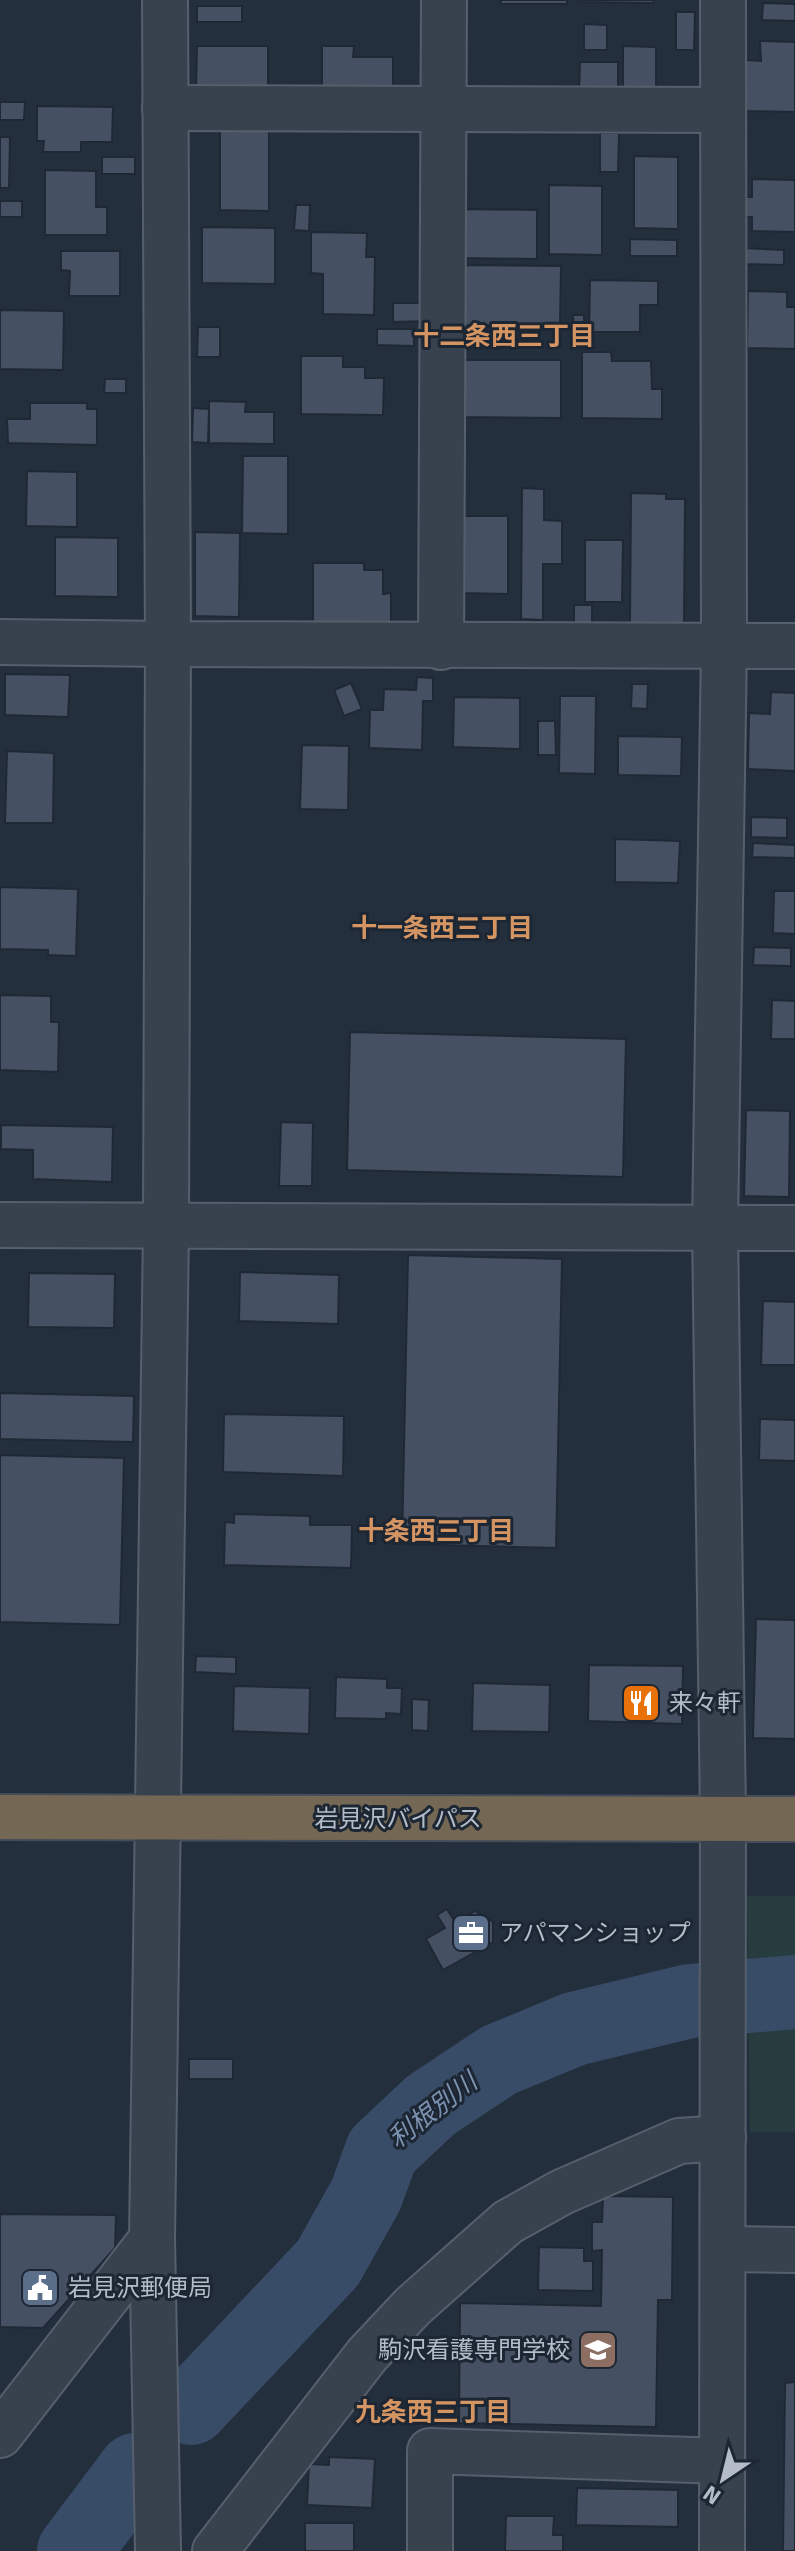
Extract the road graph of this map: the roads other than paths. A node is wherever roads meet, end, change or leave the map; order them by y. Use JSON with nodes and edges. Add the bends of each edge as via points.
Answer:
{"nodes":[{"id":1,"x":165,"y":0,"type":"edge"},
{"id":2,"x":444,"y":0,"type":"edge"},
{"id":3,"x":723,"y":0,"type":"edge"},
{"id":4,"x":165,"y":108,"type":"junction"},
{"id":5,"x":444,"y":110,"type":"junction"},
{"id":6,"x":722,"y":110,"type":"junction"},
{"id":7,"x":0,"y":642,"type":"edge"},
{"id":8,"x":168,"y":644,"type":"junction"},
{"id":9,"x":724,"y":645,"type":"junction"},
{"id":10,"x":795,"y":646,"type":"edge"},
{"id":11,"x":441,"y":647,"type":"junction"},
{"id":12,"x":0,"y":1225,"type":"edge"},
{"id":13,"x":166,"y":1227,"type":"junction"},
{"id":14,"x":715,"y":1227,"type":"junction"},
{"id":15,"x":795,"y":1228,"type":"edge"},
{"id":16,"x":0,"y":1817,"type":"edge"},
{"id":17,"x":159,"y":1818,"type":"junction"},
{"id":18,"x":723,"y":1818,"type":"junction"},
{"id":19,"x":795,"y":1819,"type":"edge"},
{"id":20,"x":723,"y":2130,"type":"junction"},
{"id":21,"x":152,"y":2239,"type":"junction"},
{"id":22,"x":723,"y":2249,"type":"junction"},
{"id":23,"x":795,"y":2250,"type":"edge"},
{"id":24,"x":0,"y":2435,"type":"edge"},
{"id":25,"x":722,"y":2461,"type":"junction"},
{"id":26,"x":158,"y":2551,"type":"edge"},
{"id":27,"x":215,"y":2551,"type":"edge"},
{"id":28,"x":430,"y":2551,"type":"edge"},
{"id":29,"x":722,"y":2551,"type":"edge"}],
"edges":[{"from":1,"to":4,"type":"street"},
{"from":2,"to":5,"type":"street"},
{"from":3,"to":6,"type":"street"},
{"from":4,"to":5,"type":"street"},
{"from":4,"to":8,"type":"street"},
{"from":5,"to":6,"type":"street"},
{"from":5,"to":11,"type":"street"},
{"from":6,"to":9,"type":"street"},
{"from":7,"to":8,"type":"street"},
{"from":8,"to":11,"type":"street"},
{"from":8,"to":13,"type":"street"},
{"from":9,"to":10,"type":"street"},
{"from":9,"to":11,"type":"street"},
{"from":9,"to":14,"type":"street"},
{"from":12,"to":13,"type":"street"},
{"from":13,"to":14,"type":"street"},
{"from":13,"to":17,"type":"street"},
{"from":14,"to":15,"type":"street"},
{"from":14,"to":18,"type":"street"},
{"from":16,"to":17,"type":"highway","name":"岩見沢バイパス"},
{"from":17,"to":18,"type":"highway","name":"岩見沢バイパス"},
{"from":17,"to":21,"type":"street"},
{"from":18,"to":19,"type":"highway","name":"岩見沢バイパス"},
{"from":18,"to":20,"type":"street"},
{"from":20,"to":22,"type":"street"},
{"from":20,"to":27,"type":"street","via":[[679,2141],[508,2222],[413,2306],[367,2355]]},
{"from":21,"to":24,"type":"street"},
{"from":21,"to":26,"type":"street"},
{"from":22,"to":23,"type":"street"},
{"from":22,"to":25,"type":"street"},
{"from":25,"to":28,"type":"street","via":[[430,2451]]},
{"from":25,"to":29,"type":"street"}]}
